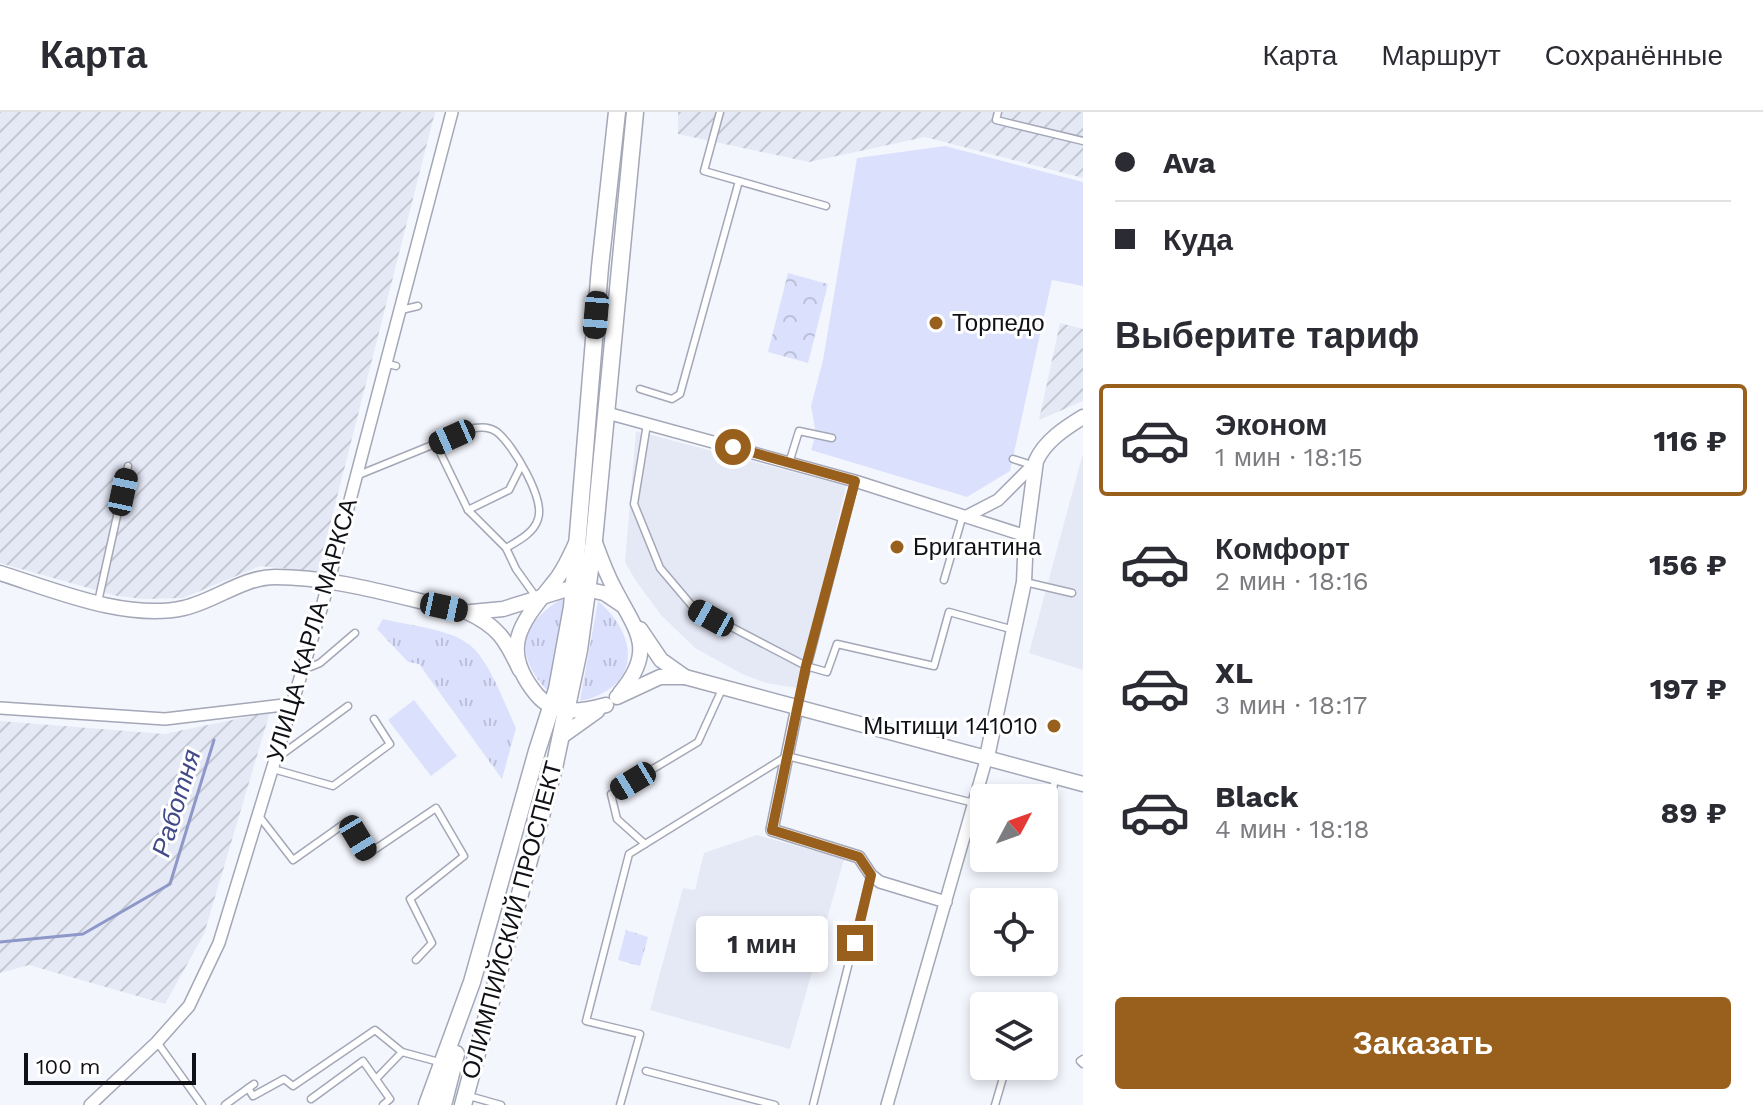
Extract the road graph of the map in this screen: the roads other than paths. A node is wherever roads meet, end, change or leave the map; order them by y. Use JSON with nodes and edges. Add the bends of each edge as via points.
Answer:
{"nodes":[{"id":1,"x":452,"y":112,"type":"edge"},
{"id":2,"x":617,"y":112,"type":"edge"},
{"id":3,"x":635,"y":112,"type":"edge"},
{"id":4,"x":720,"y":112,"type":"edge"},
{"id":5,"x":998,"y":112,"type":"edge"},
{"id":6,"x":1083,"y":141,"type":"edge"},
{"id":7,"x":739,"y":181,"type":"junction"},
{"id":8,"x":826,"y":206,"type":"dead end"},
{"id":9,"x":418,"y":306,"type":"dead end"},
{"id":10,"x":401,"y":310,"type":"junction"},
{"id":11,"x":640,"y":389,"type":"dead end"},
{"id":12,"x":607,"y":413,"type":"junction"},
{"id":13,"x":1083,"y":417,"type":"edge"},
{"id":14,"x":647,"y":424,"type":"junction"},
{"id":15,"x":832,"y":438,"type":"dead end"},
{"id":16,"x":436,"y":444,"type":"junction"},
{"id":17,"x":1013,"y":459,"type":"dead end"},
{"id":18,"x":789,"y":463,"type":"junction"},
{"id":19,"x":1035,"y":463,"type":"junction"},
{"id":20,"x":128,"y":466,"type":"dead end"},
{"id":21,"x":521,"y":466,"type":"junction"},
{"id":22,"x":356,"y":476,"type":"junction"},
{"id":23,"x":855,"y":481,"type":"junction"},
{"id":24,"x":468,"y":510,"type":"junction"},
{"id":25,"x":965,"y":515,"type":"junction"},
{"id":26,"x":1026,"y":536,"type":"junction"},
{"id":27,"x":594,"y":540,"type":"junction"},
{"id":28,"x":576,"y":543,"type":"junction"},
{"id":29,"x":506,"y":548,"type":"junction"},
{"id":30,"x":0,"y":573,"type":"edge"},
{"id":31,"x":944,"y":580,"type":"dead end"},
{"id":32,"x":328,"y":581,"type":"junction"},
{"id":33,"x":1024,"y":582,"type":"junction"},
{"id":34,"x":580,"y":588,"type":"junction"},
{"id":35,"x":1072,"y":593,"type":"dead end"},
{"id":36,"x":538,"y":600,"type":"junction"},
{"id":37,"x":98,"y":602,"type":"junction"},
{"id":38,"x":467,"y":612,"type":"junction"},
{"id":39,"x":628,"y":612,"type":"junction"},
{"id":40,"x":1015,"y":630,"type":"junction"},
{"id":41,"x":355,"y":633,"type":"dead end"},
{"id":42,"x":806,"y":666,"type":"junction"},
{"id":43,"x":303,"y":670,"type":"junction"},
{"id":44,"x":520,"y":670,"type":"junction"},
{"id":45,"x":685,"y":677,"type":"junction"},
{"id":46,"x":529,"y":685,"type":"junction"},
{"id":47,"x":723,"y":687,"type":"junction"},
{"id":48,"x":611,"y":701,"type":"junction"},
{"id":49,"x":292,"y":704,"type":"junction"},
{"id":50,"x":348,"y":706,"type":"dead end"},
{"id":51,"x":797,"y":707,"type":"junction"},
{"id":52,"x":0,"y":708,"type":"edge"},
{"id":53,"x":559,"y":709,"type":"junction"},
{"id":54,"x":374,"y":719,"type":"dead end"},
{"id":55,"x":543,"y":729,"type":"junction"},
{"id":56,"x":562,"y":736,"type":"junction"},
{"id":57,"x":787,"y":756,"type":"junction"},
{"id":58,"x":987,"y":757,"type":"junction"},
{"id":59,"x":274,"y":764,"type":"junction"},
{"id":60,"x":1056,"y":776,"type":"junction"},
{"id":61,"x":979,"y":784,"type":"edge"},
{"id":62,"x":1054,"y":784,"type":"edge"},
{"id":63,"x":1083,"y":784,"type":"edge"},
{"id":64,"x":970,"y":802,"type":"edge"},
{"id":65,"x":259,"y":816,"type":"junction"},
{"id":66,"x":970,"y":817,"type":"edge"},
{"id":67,"x":645,"y":844,"type":"junction"},
{"id":68,"x":871,"y":875,"type":"junction"},
{"id":69,"x":946,"y":902,"type":"junction"},
{"id":70,"x":416,"y":960,"type":"dead end"},
{"id":71,"x":472,"y":982,"type":"junction"},
{"id":72,"x":157,"y":1042,"type":"junction"},
{"id":73,"x":402,"y":1052,"type":"junction"},
{"id":74,"x":443,"y":1063,"type":"junction"},
{"id":75,"x":646,"y":1071,"type":"dead end"},
{"id":76,"x":376,"y":1079,"type":"junction"},
{"id":77,"x":1002,"y":1080,"type":"edge"},
{"id":78,"x":311,"y":1099,"type":"dead end"},
{"id":79,"x":464,"y":1100,"type":"edge"},
{"id":80,"x":90,"y":1105,"type":"edge"},
{"id":81,"x":202,"y":1105,"type":"edge"},
{"id":82,"x":225,"y":1105,"type":"edge"},
{"id":83,"x":383,"y":1105,"type":"edge"},
{"id":84,"x":427,"y":1105,"type":"edge"},
{"id":85,"x":443,"y":1105,"type":"edge"},
{"id":86,"x":501,"y":1105,"type":"edge"},
{"id":87,"x":620,"y":1105,"type":"edge"},
{"id":88,"x":775,"y":1105,"type":"edge"},
{"id":89,"x":813,"y":1105,"type":"edge"},
{"id":90,"x":887,"y":1105,"type":"edge"},
{"id":91,"x":995,"y":1105,"type":"edge"}],
"edges":[{"from":1,"to":10,"type":"street","name":"УЛИЦА КАРЛА МАРКСА"},
{"from":2,"to":28,"type":"main road","name":"ОЛИМПИЙСКИЙ ПРОСПЕКТ"},
{"from":3,"to":12,"type":"main road","name":"ОЛИМПИЙСКИЙ ПРОСПЕКТ"},
{"from":4,"to":7,"type":"lane","via":[[704,171]]},
{"from":5,"to":6,"type":"lane","via":[[996,120]]},
{"from":7,"to":8,"type":"lane"},
{"from":7,"to":11,"type":"lane","via":[[680,394],[672,399]]},
{"from":9,"to":10,"type":"lane"},
{"from":10,"to":22,"type":"street","name":"УЛИЦА КАРЛА МАРКСА","via":[[392,365]]},
{"from":12,"to":14,"type":"street"},
{"from":12,"to":27,"type":"main road","name":"ОЛИМПИЙСКИЙ ПРОСПЕКТ"},
{"from":13,"to":19,"type":"street","via":[[1063,430]]},
{"from":14,"to":18,"type":"street"},
{"from":14,"to":42,"type":"lane","via":[[634,504],[660,568],[693,607]]},
{"from":15,"to":18,"type":"lane","via":[[799,431]]},
{"from":16,"to":21,"type":"lane","via":[[485,427],[496,431]]},
{"from":16,"to":22,"type":"lane"},
{"from":16,"to":24,"type":"lane"},
{"from":17,"to":19,"type":"lane"},
{"from":18,"to":23,"type":"street"},
{"from":19,"to":25,"type":"street","via":[[998,500]]},
{"from":19,"to":26,"type":"street"},
{"from":20,"to":37,"type":"lane"},
{"from":21,"to":24,"type":"lane","via":[[509,490]]},
{"from":21,"to":29,"type":"lane","via":[[541,508],[537,523]]},
{"from":22,"to":32,"type":"street","name":"УЛИЦА КАРЛА МАРКСА"},
{"from":23,"to":25,"type":"street"},
{"from":23,"to":42,"type":"lane"},
{"from":24,"to":29,"type":"lane"},
{"from":25,"to":26,"type":"street"},
{"from":25,"to":31,"type":"lane"},
{"from":26,"to":33,"type":"street"},
{"from":27,"to":34,"type":"main road","name":"ОЛИМПИЙСКИЙ ПРОСПЕКТ"},
{"from":27,"to":39,"type":"street","name":"ОЛИМПИЙСКИЙ ПРОСПЕКТ"},
{"from":28,"to":34,"type":"main road","name":"ОЛИМПИЙСКИЙ ПРОСПЕКТ"},
{"from":28,"to":36,"type":"street","name":"ОЛИМПИЙСКИЙ ПРОСПЕКТ"},
{"from":29,"to":36,"type":"lane"},
{"from":30,"to":37,"type":"street"},
{"from":32,"to":37,"type":"street","via":[[258,578],[168,611]]},
{"from":32,"to":38,"type":"street"},
{"from":32,"to":43,"type":"street","name":"УЛИЦА КАРЛА МАРКСА"},
{"from":33,"to":35,"type":"lane"},
{"from":33,"to":40,"type":"street"},
{"from":34,"to":36,"type":"street"},
{"from":34,"to":39,"type":"street","via":[[604,593]]},
{"from":34,"to":53,"type":"main road","name":"ОЛИМПИЙСКИЙ ПРОСПЕКТ"},
{"from":36,"to":38,"type":"street"},
{"from":36,"to":44,"type":"street","name":"ОЛИМПИЙСКИЙ ПРОСПЕКТ","via":[[520,629]]},
{"from":38,"to":44,"type":"street","via":[[496,629]]},
{"from":39,"to":45,"type":"street","via":[[661,660]]},
{"from":39,"to":48,"type":"street","name":"ОЛИМПИЙСКИЙ ПРОСПЕКТ","via":[[641,650],[638,668]]},
{"from":40,"to":42,"type":"lane","via":[[949,612],[934,666],[837,644],[827,672]]},
{"from":40,"to":58,"type":"street"},
{"from":41,"to":43,"type":"lane","via":[[320,663]]},
{"from":42,"to":51,"type":"lane"},
{"from":43,"to":49,"type":"street","name":"УЛИЦА КАРЛА МАРКСА"},
{"from":44,"to":46,"type":"street","name":"ОЛИМПИЙСКИЙ ПРОСПЕКТ"},
{"from":45,"to":47,"type":"street"},
{"from":45,"to":48,"type":"street","via":[[660,677]]},
{"from":46,"to":53,"type":"street","name":"ОЛИМПИЙСКИЙ ПРОСПЕКТ","via":[[541,700]]},
{"from":46,"to":55,"type":"street","name":"ОЛИМПИЙСКИЙ ПРОСПЕКТ"},
{"from":47,"to":51,"type":"street"},
{"from":47,"to":67,"type":"lane","via":[[698,742],[611,794],[617,819]]},
{"from":48,"to":53,"type":"street","via":[[586,710]]},
{"from":48,"to":56,"type":"street","name":"ОЛИМПИЙСКИЙ ПРОСПЕКТ"},
{"from":49,"to":52,"type":"street","via":[[165,719]]},
{"from":49,"to":59,"type":"street","name":"УЛИЦА КАРЛА МАРКСА"},
{"from":50,"to":59,"type":"lane"},
{"from":51,"to":57,"type":"street"},
{"from":51,"to":58,"type":"street"},
{"from":53,"to":55,"type":"main road","name":"ОЛИМПИЙСКИЙ ПРОСПЕКТ"},
{"from":53,"to":56,"type":"main road","name":"ОЛИМПИЙСКИЙ ПРОСПЕКТ"},
{"from":54,"to":59,"type":"lane","via":[[390,744],[333,786]]},
{"from":55,"to":71,"type":"main road","name":"ОЛИМПИЙСКИЙ ПРОСПЕКТ"},
{"from":56,"to":79,"type":"main road","name":"ОЛИМПИЙСКИЙ ПРОСПЕКТ"},
{"from":57,"to":64,"type":"lane"},
{"from":57,"to":67,"type":"lane"},
{"from":57,"to":68,"type":"street","via":[[772,830],[859,857]]},
{"from":58,"to":60,"type":"street"},
{"from":58,"to":61,"type":"street"},
{"from":59,"to":65,"type":"street","name":"УЛИЦА КАРЛА МАРКСА"},
{"from":60,"to":62,"type":"lane"},
{"from":60,"to":63,"type":"street"},
{"from":65,"to":70,"type":"lane","via":[[293,860],[348,821],[368,854],[436,808],[464,856],[410,899],[432,943]]},
{"from":65,"to":72,"type":"street","name":"УЛИЦА КАРЛА МАРКСА","via":[[201,985]]},
{"from":66,"to":69,"type":"street"},
{"from":67,"to":87,"type":"lane","via":[[629,854],[586,1021],[640,1034]]},
{"from":68,"to":69,"type":"street"},
{"from":68,"to":89,"type":"lane"},
{"from":69,"to":90,"type":"street"},
{"from":71,"to":74,"type":"main road"},
{"from":71,"to":85,"type":"main road"},
{"from":72,"to":80,"type":"street","name":"УЛИЦА КАРЛА МАРКСА"},
{"from":72,"to":81,"type":"lane"},
{"from":73,"to":74,"type":"lane"},
{"from":73,"to":76,"type":"lane"},
{"from":73,"to":82,"type":"lane","via":[[375,1030],[293,1086],[284,1079],[253,1096],[251,1086]]},
{"from":74,"to":84,"type":"main road"},
{"from":75,"to":88,"type":"lane"},
{"from":76,"to":78,"type":"lane","via":[[363,1061]]},
{"from":76,"to":83,"type":"lane","via":[[390,1099]]},
{"from":77,"to":91,"type":"lane"},
{"from":79,"to":86,"type":"lane"}]}
